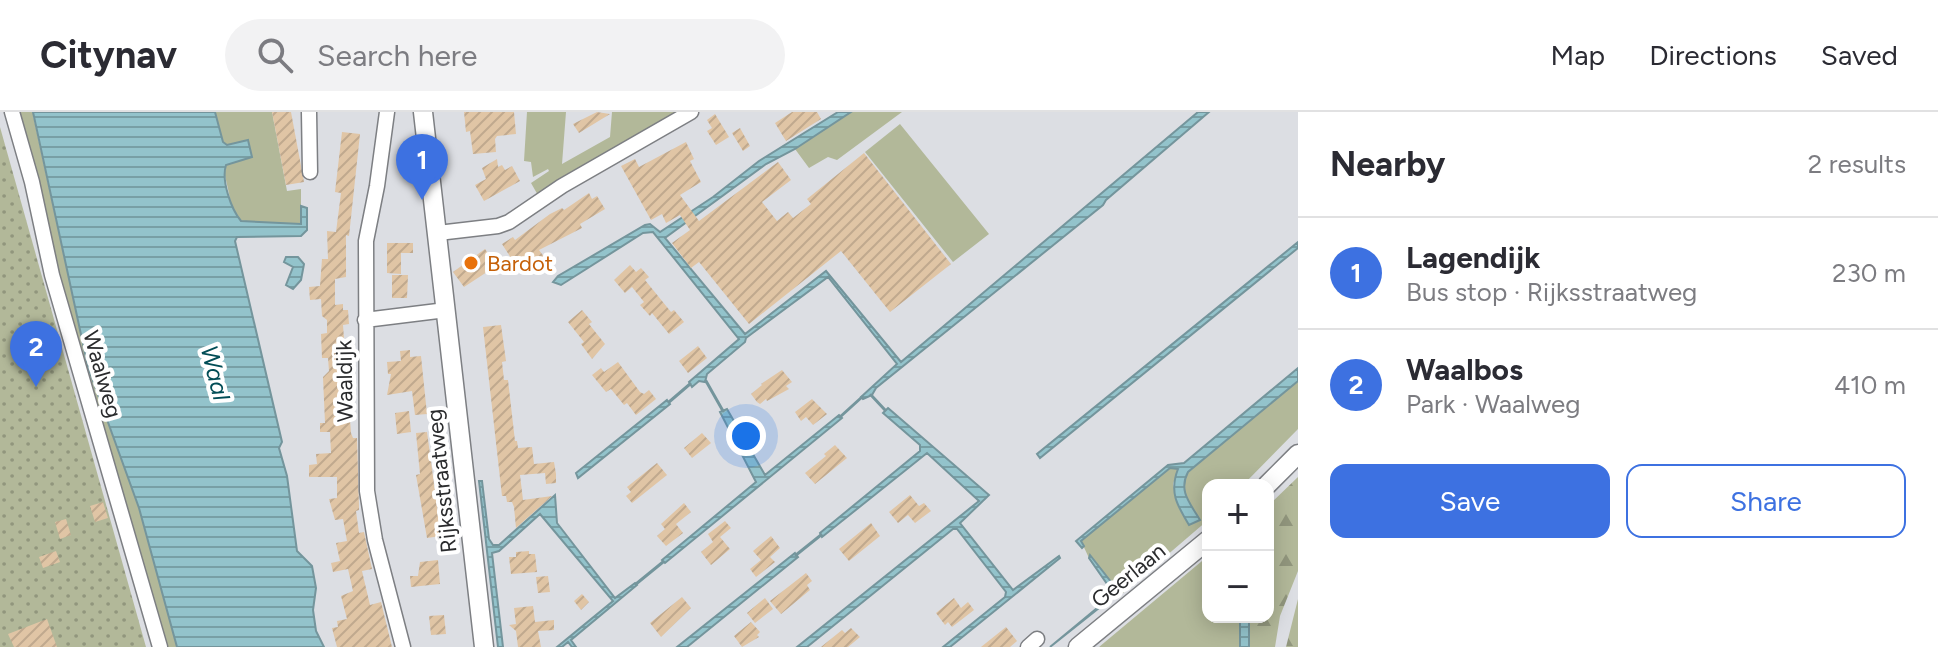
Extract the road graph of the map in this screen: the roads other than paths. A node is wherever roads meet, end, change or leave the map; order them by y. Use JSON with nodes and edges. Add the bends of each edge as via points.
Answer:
{"nodes":[{"id":1,"x":12,"y":112,"type":"edge"},
{"id":2,"x":309,"y":112,"type":"edge"},
{"id":3,"x":387,"y":112,"type":"edge"},
{"id":4,"x":423,"y":112,"type":"edge"},
{"id":5,"x":691,"y":112,"type":"edge"},
{"id":6,"x":310,"y":172,"type":"dead end"},
{"id":7,"x":438,"y":233,"type":"junction"},
{"id":8,"x":446,"y":310,"type":"junction"},
{"id":9,"x":365,"y":320,"type":"junction"},
{"id":10,"x":1298,"y":454,"type":"edge"},
{"id":11,"x":1273,"y":479,"type":"edge"},
{"id":12,"x":1202,"y":545,"type":"edge"},
{"id":13,"x":160,"y":647,"type":"edge"},
{"id":14,"x":403,"y":647,"type":"edge"},
{"id":15,"x":484,"y":647,"type":"edge"},
{"id":16,"x":1078,"y":647,"type":"edge"}],
"edges":[{"from":1,"to":13,"type":"street","name":"Waalweg","via":[[52,275]]},
{"from":2,"to":6,"type":"street"},
{"from":3,"to":9,"type":"street","name":"Waaldijk","via":[[366,241]]},
{"from":4,"to":7,"type":"street","name":"Rijksstraatweg"},
{"from":5,"to":7,"type":"street","via":[[509,222]]},
{"from":7,"to":8,"type":"street","name":"Rijksstraatweg"},
{"from":8,"to":9,"type":"street"},
{"from":8,"to":15,"type":"street","name":"Rijksstraatweg"},
{"from":9,"to":14,"type":"street","name":"Waaldijk","via":[[367,491]]},
{"from":10,"to":11,"type":"street"},
{"from":12,"to":16,"type":"street","name":"Geerlaan"}]}
